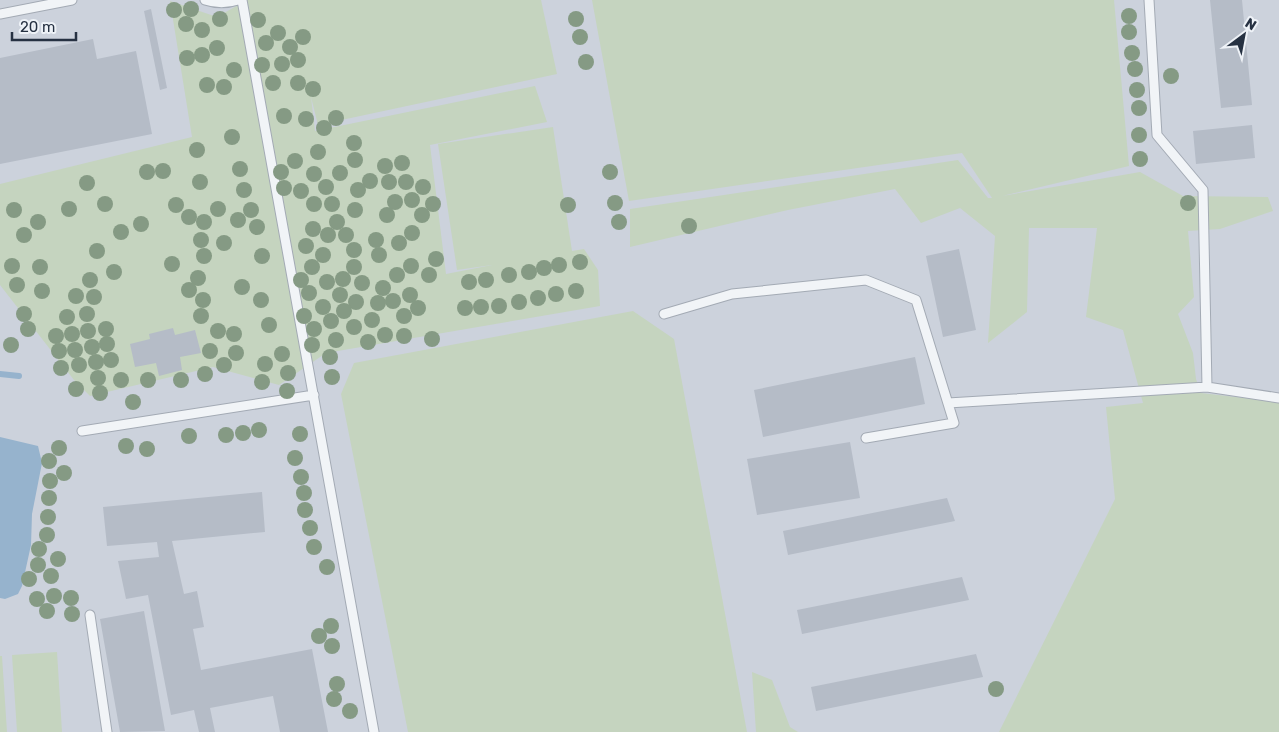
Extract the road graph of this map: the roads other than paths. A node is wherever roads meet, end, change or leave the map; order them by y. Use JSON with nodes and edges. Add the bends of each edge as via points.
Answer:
{"nodes":[{"id":1,"x":72,"y":0,"type":"edge"},
{"id":2,"x":205,"y":0,"type":"edge"},
{"id":3,"x":238,"y":0,"type":"edge"},
{"id":4,"x":242,"y":0,"type":"edge"},
{"id":5,"x":1149,"y":0,"type":"edge"},
{"id":6,"x":0,"y":14,"type":"edge"},
{"id":7,"x":664,"y":314,"type":"dead end"},
{"id":8,"x":1207,"y":387,"type":"junction"},
{"id":9,"x":314,"y":395,"type":"junction"},
{"id":10,"x":1279,"y":398,"type":"edge"},
{"id":11,"x":948,"y":403,"type":"junction"},
{"id":12,"x":82,"y":431,"type":"dead end"},
{"id":13,"x":866,"y":438,"type":"dead end"},
{"id":14,"x":90,"y":615,"type":"dead end"},
{"id":15,"x":107,"y":732,"type":"edge"},
{"id":16,"x":374,"y":732,"type":"edge"}],
"edges":[{"from":1,"to":6,"type":"lane"},
{"from":2,"to":3,"type":"lane","via":[[229,3]]},
{"from":4,"to":9,"type":"lane"},
{"from":5,"to":8,"type":"lane","via":[[1157,135],[1203,190]]},
{"from":7,"to":11,"type":"lane","via":[[732,294],[866,280],[916,300]]},
{"from":8,"to":10,"type":"lane"},
{"from":8,"to":11,"type":"lane"},
{"from":9,"to":12,"type":"lane"},
{"from":9,"to":16,"type":"lane"},
{"from":11,"to":13,"type":"lane","via":[[954,423]]},
{"from":14,"to":15,"type":"lane"}]}
